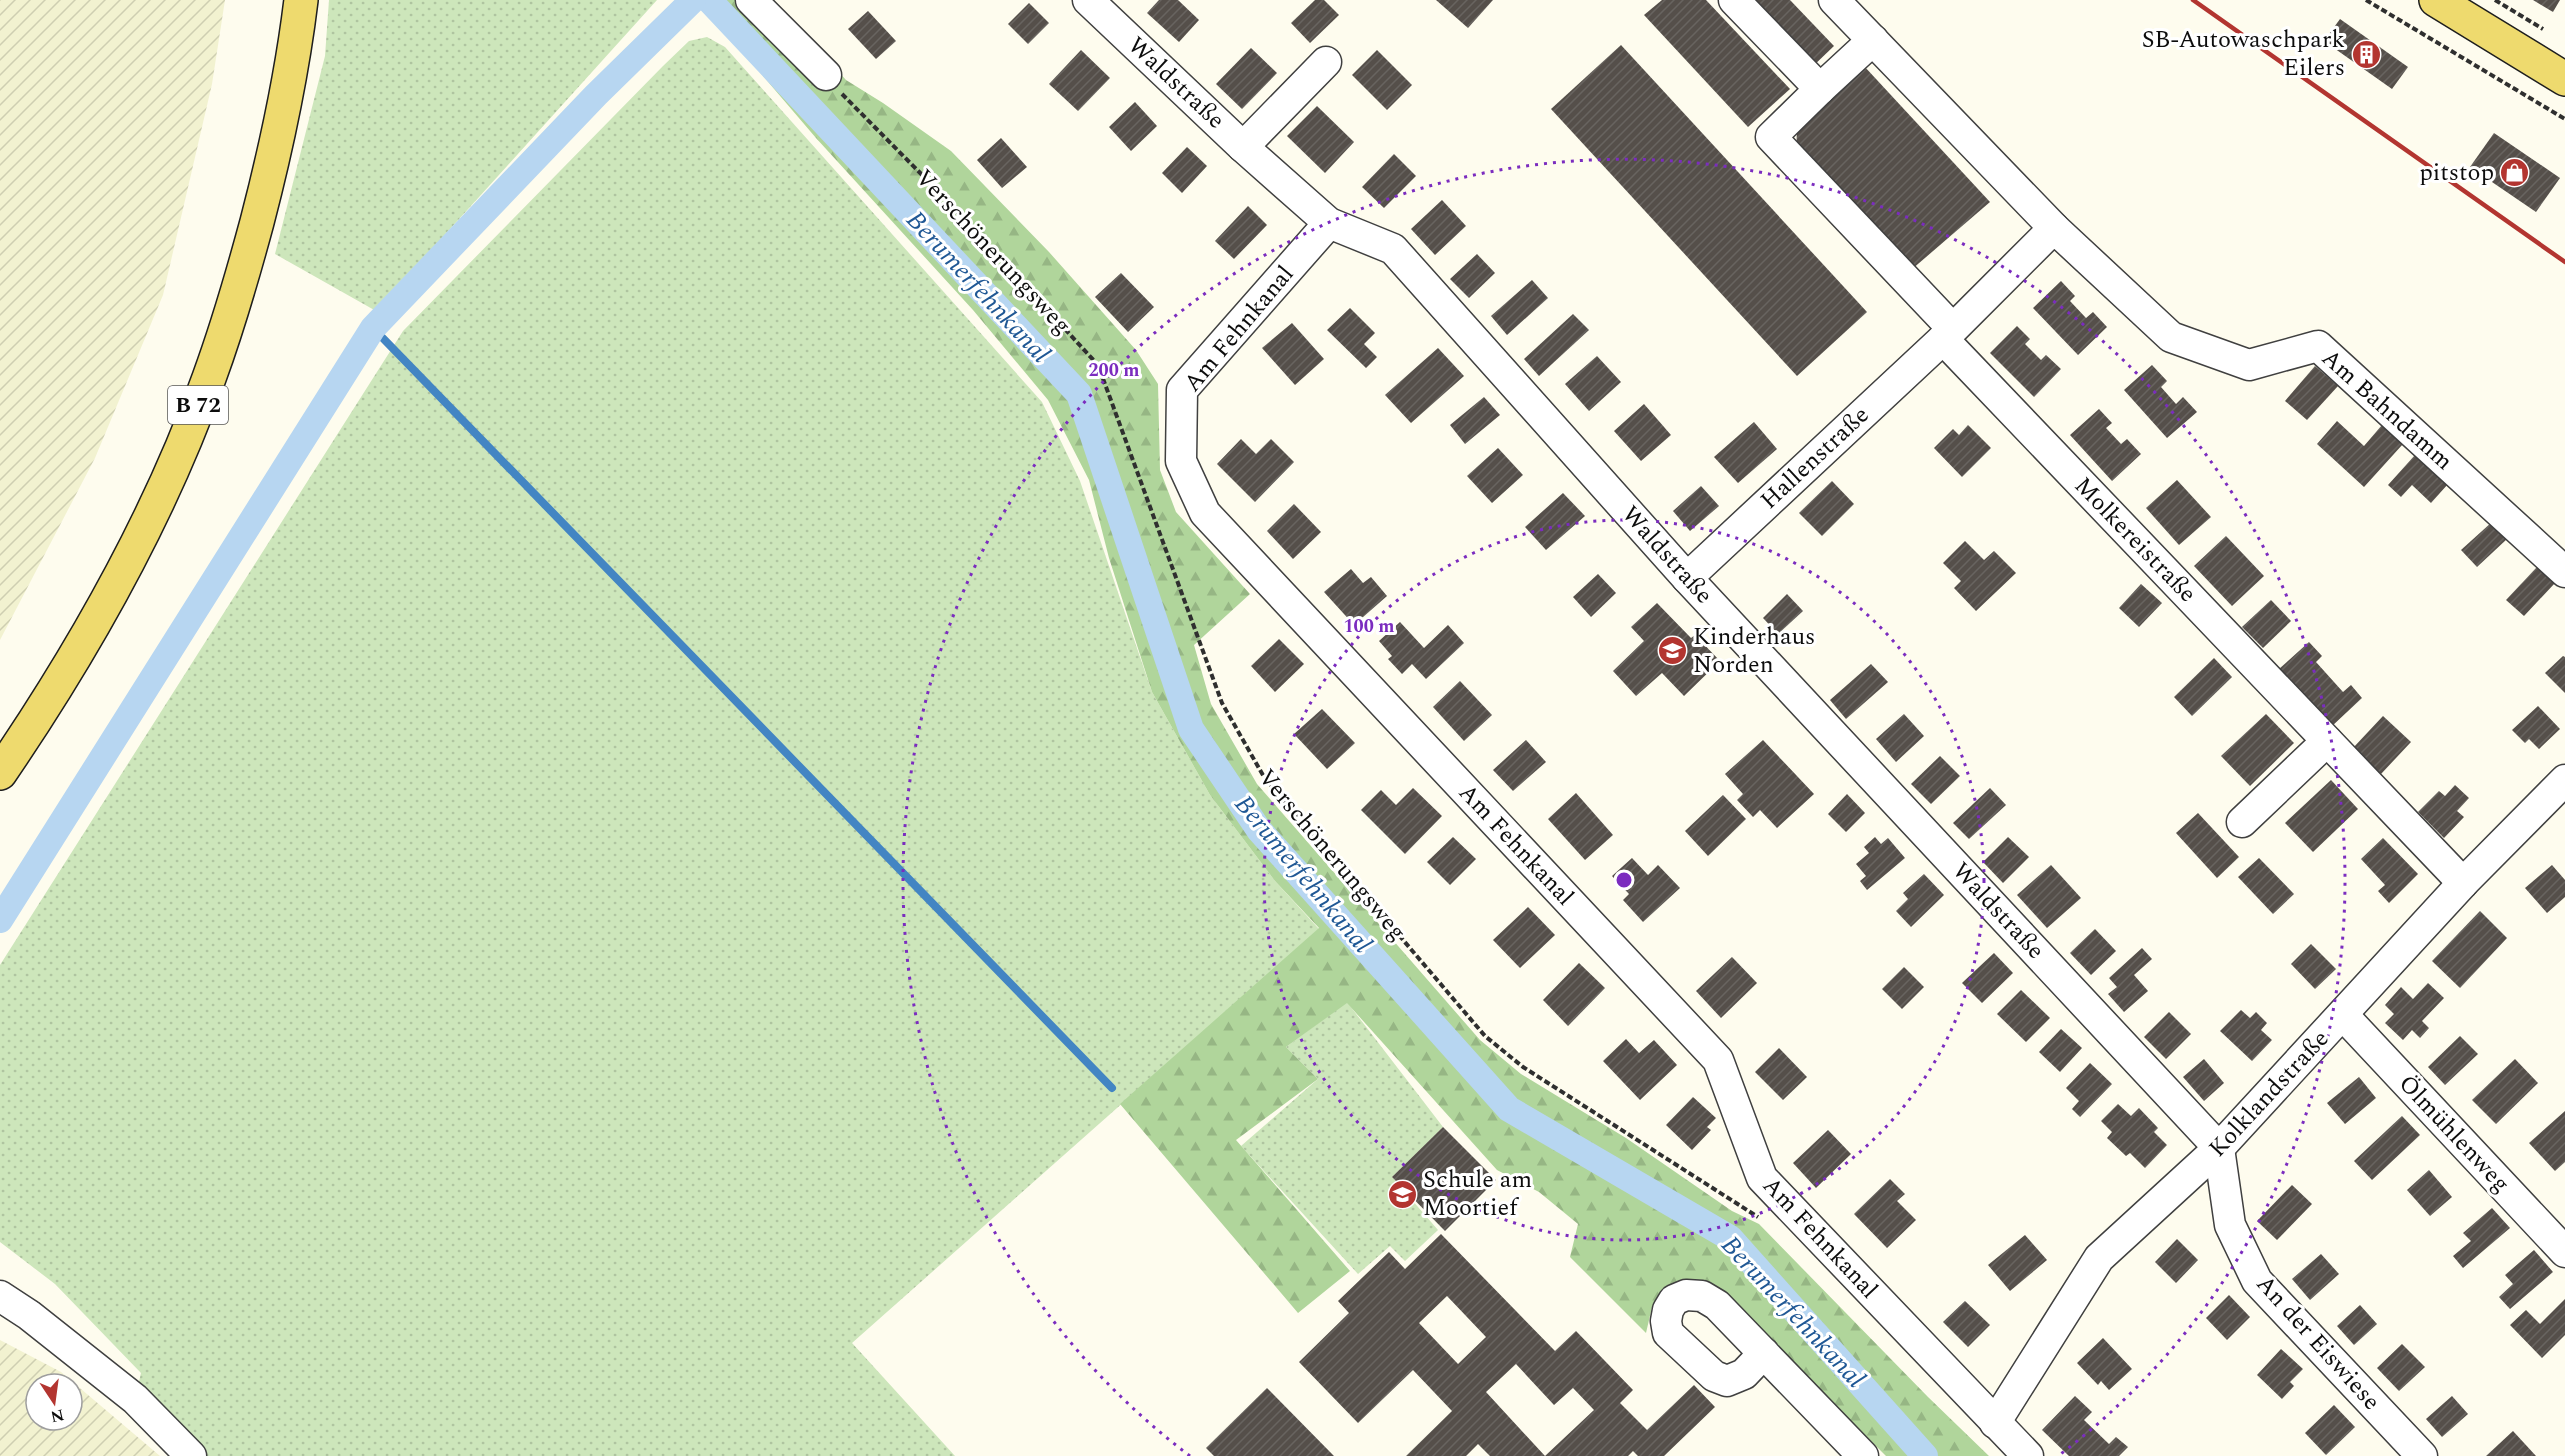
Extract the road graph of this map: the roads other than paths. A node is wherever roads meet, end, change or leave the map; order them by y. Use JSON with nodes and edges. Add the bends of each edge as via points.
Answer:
{"nodes":[{"id":1,"x":301,"y":0,"type":"edge"},
{"id":2,"x":751,"y":0,"type":"edge"},
{"id":3,"x":1734,"y":0,"type":"edge"},
{"id":4,"x":1834,"y":0,"type":"edge"},
{"id":5,"x":2436,"y":0,"type":"edge"},
{"id":6,"x":1108,"y":7,"type":"edge"},
{"id":7,"x":1873,"y":40,"type":"junction"},
{"id":8,"x":1326,"y":62,"type":"dead end"},
{"id":9,"x":826,"y":75,"type":"road end"},
{"id":10,"x":2565,"y":79,"type":"edge"},
{"id":11,"x":1821,"y":89,"type":"junction"},
{"id":12,"x":1243,"y":147,"type":"junction"},
{"id":13,"x":1329,"y":224,"type":"junction"},
{"id":14,"x":2054,"y":228,"type":"junction"},
{"id":15,"x":1948,"y":333,"type":"junction"},
{"id":16,"x":2565,"y":572,"type":"edge"},
{"id":17,"x":1687,"y":578,"type":"junction"},
{"id":18,"x":2327,"y":741,"type":"junction"},
{"id":19,"x":0,"y":772,"type":"edge"},
{"id":20,"x":2565,"y":780,"type":"edge"},
{"id":21,"x":2241,"y":822,"type":"dead end"},
{"id":22,"x":2463,"y":883,"type":"junction"},
{"id":23,"x":2343,"y":1015,"type":"junction"},
{"id":24,"x":2219,"y":1149,"type":"junction"},
{"id":25,"x":2565,"y":1252,"type":"edge"},
{"id":26,"x":0,"y":1296,"type":"edge"},
{"id":27,"x":1764,"y":1353,"type":"dead end"},
{"id":28,"x":1995,"y":1423,"type":"junction"},
{"id":29,"x":191,"y":1456,"type":"edge"},
{"id":30,"x":1863,"y":1456,"type":"edge"},
{"id":31,"x":2028,"y":1456,"type":"edge"},
{"id":32,"x":2422,"y":1456,"type":"edge"}],
"edges":[{"from":1,"to":19,"type":"main road","number":"B 72","via":[[270,171],[209,379],[161,494],[109,597],[47,704]]},
{"from":2,"to":9,"type":"street"},
{"from":3,"to":11,"type":"street"},
{"from":4,"to":7,"type":"street"},
{"from":5,"to":10,"type":"main road"},
{"from":6,"to":12,"type":"street","name":"Waldstraße"},
{"from":7,"to":11,"type":"street"},
{"from":7,"to":14,"type":"street"},
{"from":8,"to":12,"type":"street","name":"Waldstraße"},
{"from":11,"to":15,"type":"street","name":"Molkereistraße","via":[[1771,137]]},
{"from":12,"to":13,"type":"street","name":"Waldstraße"},
{"from":13,"to":17,"type":"street","name":"Waldstraße","via":[[1393,249]]},
{"from":13,"to":28,"type":"street","name":"Am Fehnkanal","via":[[1182,390],[1181,461],[1206,513],[1718,1060],[1762,1178]]},
{"from":14,"to":15,"type":"street"},
{"from":14,"to":16,"type":"street","name":"Am Bahndamm","via":[[2171,337],[2249,365],[2318,346]]},
{"from":15,"to":17,"type":"street","name":"Hallenstraße"},
{"from":15,"to":18,"type":"street","name":"Molkereistraße"},
{"from":17,"to":24,"type":"street","name":"Waldstraße"},
{"from":18,"to":21,"type":"street"},
{"from":18,"to":22,"type":"street","name":"Molkereistraße"},
{"from":20,"to":22,"type":"street","name":"Kolklandstraße"},
{"from":22,"to":23,"type":"street","name":"Kolklandstraße"},
{"from":23,"to":24,"type":"street","name":"Kolklandstraße"},
{"from":23,"to":25,"type":"street","name":"Ölmühlenweg"},
{"from":24,"to":28,"type":"street","name":"Kolklandstraße","via":[[2099,1258]]},
{"from":24,"to":32,"type":"street","name":"An der Eiswiese","via":[[2230,1226],[2257,1281]]},
{"from":26,"to":29,"type":"street","via":[[135,1399]]},
{"from":27,"to":30,"type":"street"},
{"from":28,"to":31,"type":"street","name":"Am Fehnkanal"}]}
